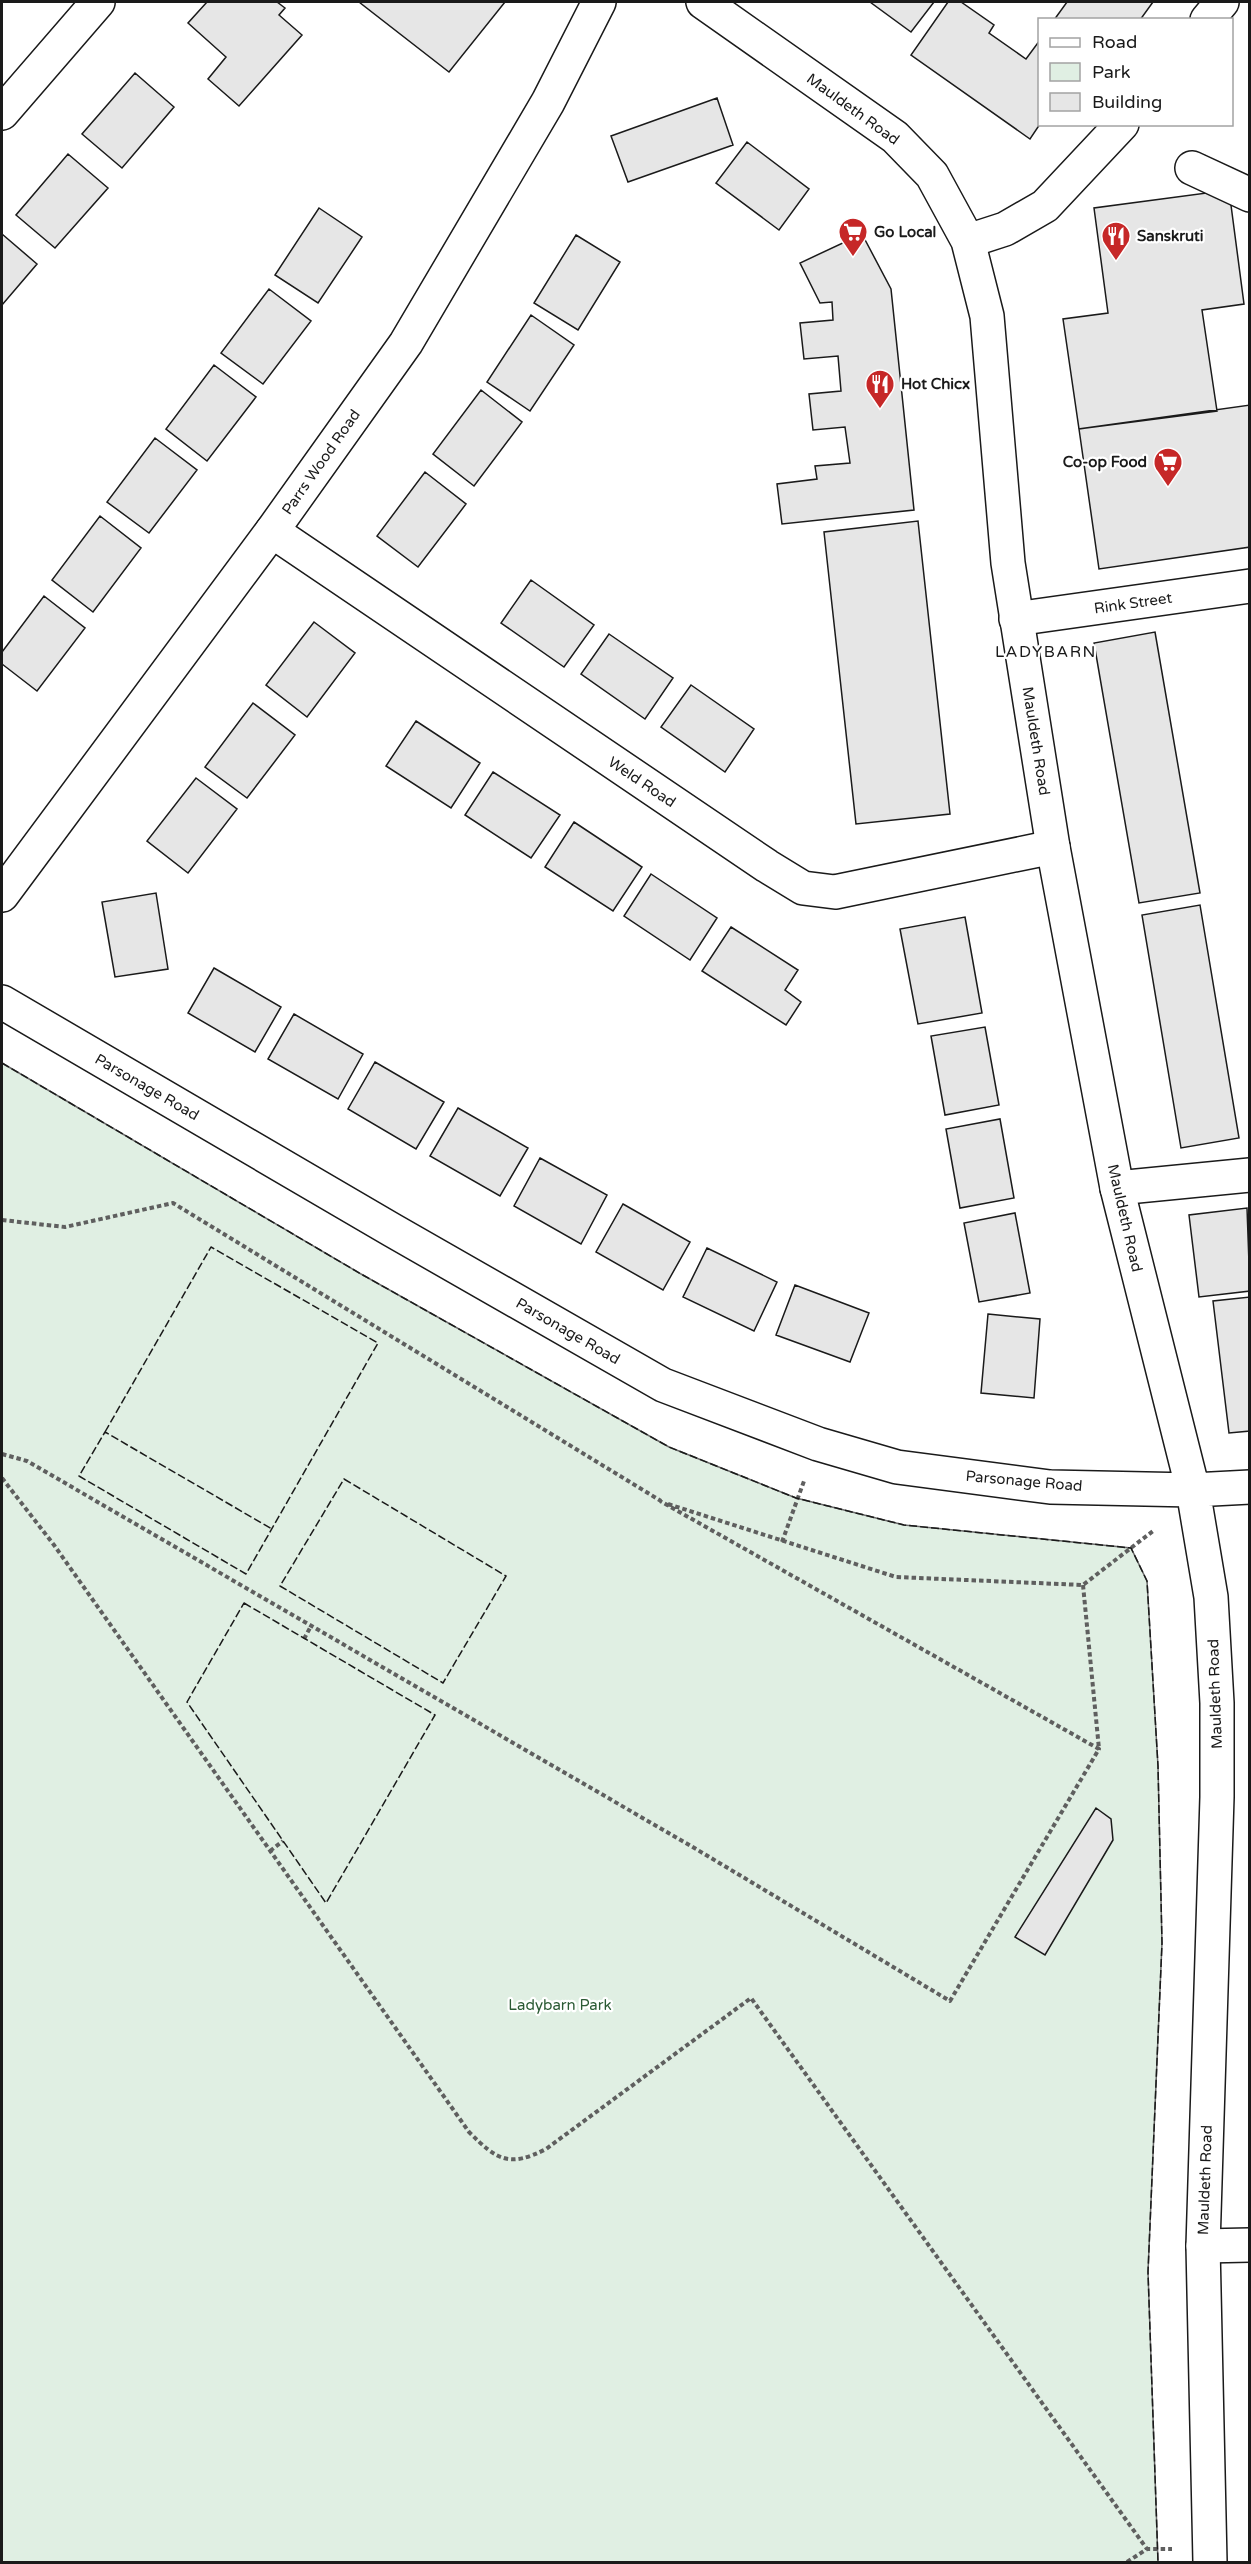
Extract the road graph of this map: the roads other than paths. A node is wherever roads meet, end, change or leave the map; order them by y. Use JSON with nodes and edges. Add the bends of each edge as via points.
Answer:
{"nodes":[{"id":1,"x":98,"y":2,"type":"edge"},
{"id":2,"x":598,"y":2,"type":"edge"},
{"id":3,"x":703,"y":2,"type":"edge"},
{"id":4,"x":2,"y":113,"type":"edge"},
{"id":5,"x":1120,"y":126,"type":"edge"},
{"id":6,"x":1192,"y":168,"type":"dead end"},
{"id":7,"x":1250,"y":195,"type":"edge"},
{"id":8,"x":968,"y":241,"type":"junction"},
{"id":9,"x":272,"y":531,"type":"junction"},
{"id":10,"x":1250,"y":586,"type":"edge"},
{"id":11,"x":1016,"y":619,"type":"junction"},
{"id":12,"x":1053,"y":847,"type":"junction"},
{"id":13,"x":2,"y":895,"type":"edge"},
{"id":14,"x":2,"y":1002,"type":"edge"},
{"id":15,"x":1250,"y":1174,"type":"edge"},
{"id":16,"x":1117,"y":1188,"type":"junction"},
{"id":17,"x":1250,"y":1487,"type":"edge"},
{"id":18,"x":1193,"y":1490,"type":"junction"},
{"id":19,"x":1203,"y":2246,"type":"junction"},
{"id":20,"x":1250,"y":2246,"type":"edge"},
{"id":21,"x":1210,"y":2562,"type":"edge"}],
"edges":[{"from":1,"to":4,"type":"street"},
{"from":2,"to":9,"type":"street","name":"Parrs Wood Road","via":[[548,102],[406,343]]},
{"from":3,"to":8,"type":"street","name":"Mauldeth Road","via":[[895,137],[932,175]]},
{"from":5,"to":8,"type":"street","via":[[1045,206],[1005,229]]},
{"from":6,"to":7,"type":"street"},
{"from":8,"to":11,"type":"street","name":"Mauldeth Road","via":[[987,316]]},
{"from":9,"to":12,"type":"street","name":"Weld Road","via":[[803,888],[835,892]]},
{"from":9,"to":13,"type":"street","name":"Parrs Wood Road"},
{"from":10,"to":11,"type":"street","name":"Rink Street"},
{"from":11,"to":12,"type":"street","name":"Mauldeth Road"},
{"from":12,"to":16,"type":"street","name":"Mauldeth Road"},
{"from":14,"to":18,"type":"street","name":"Parsonage Road","via":[[663,1385],[818,1444],[897,1467],[1050,1487]]},
{"from":15,"to":16,"type":"street"},
{"from":16,"to":18,"type":"street","name":"Mauldeth Road"},
{"from":17,"to":18,"type":"street","name":"Parsonage Road"},
{"from":18,"to":19,"type":"street","name":"Mauldeth Road","via":[[1211,1597],[1217,1702]]},
{"from":19,"to":20,"type":"street"},
{"from":19,"to":21,"type":"street","name":"Mauldeth Road"}]}
